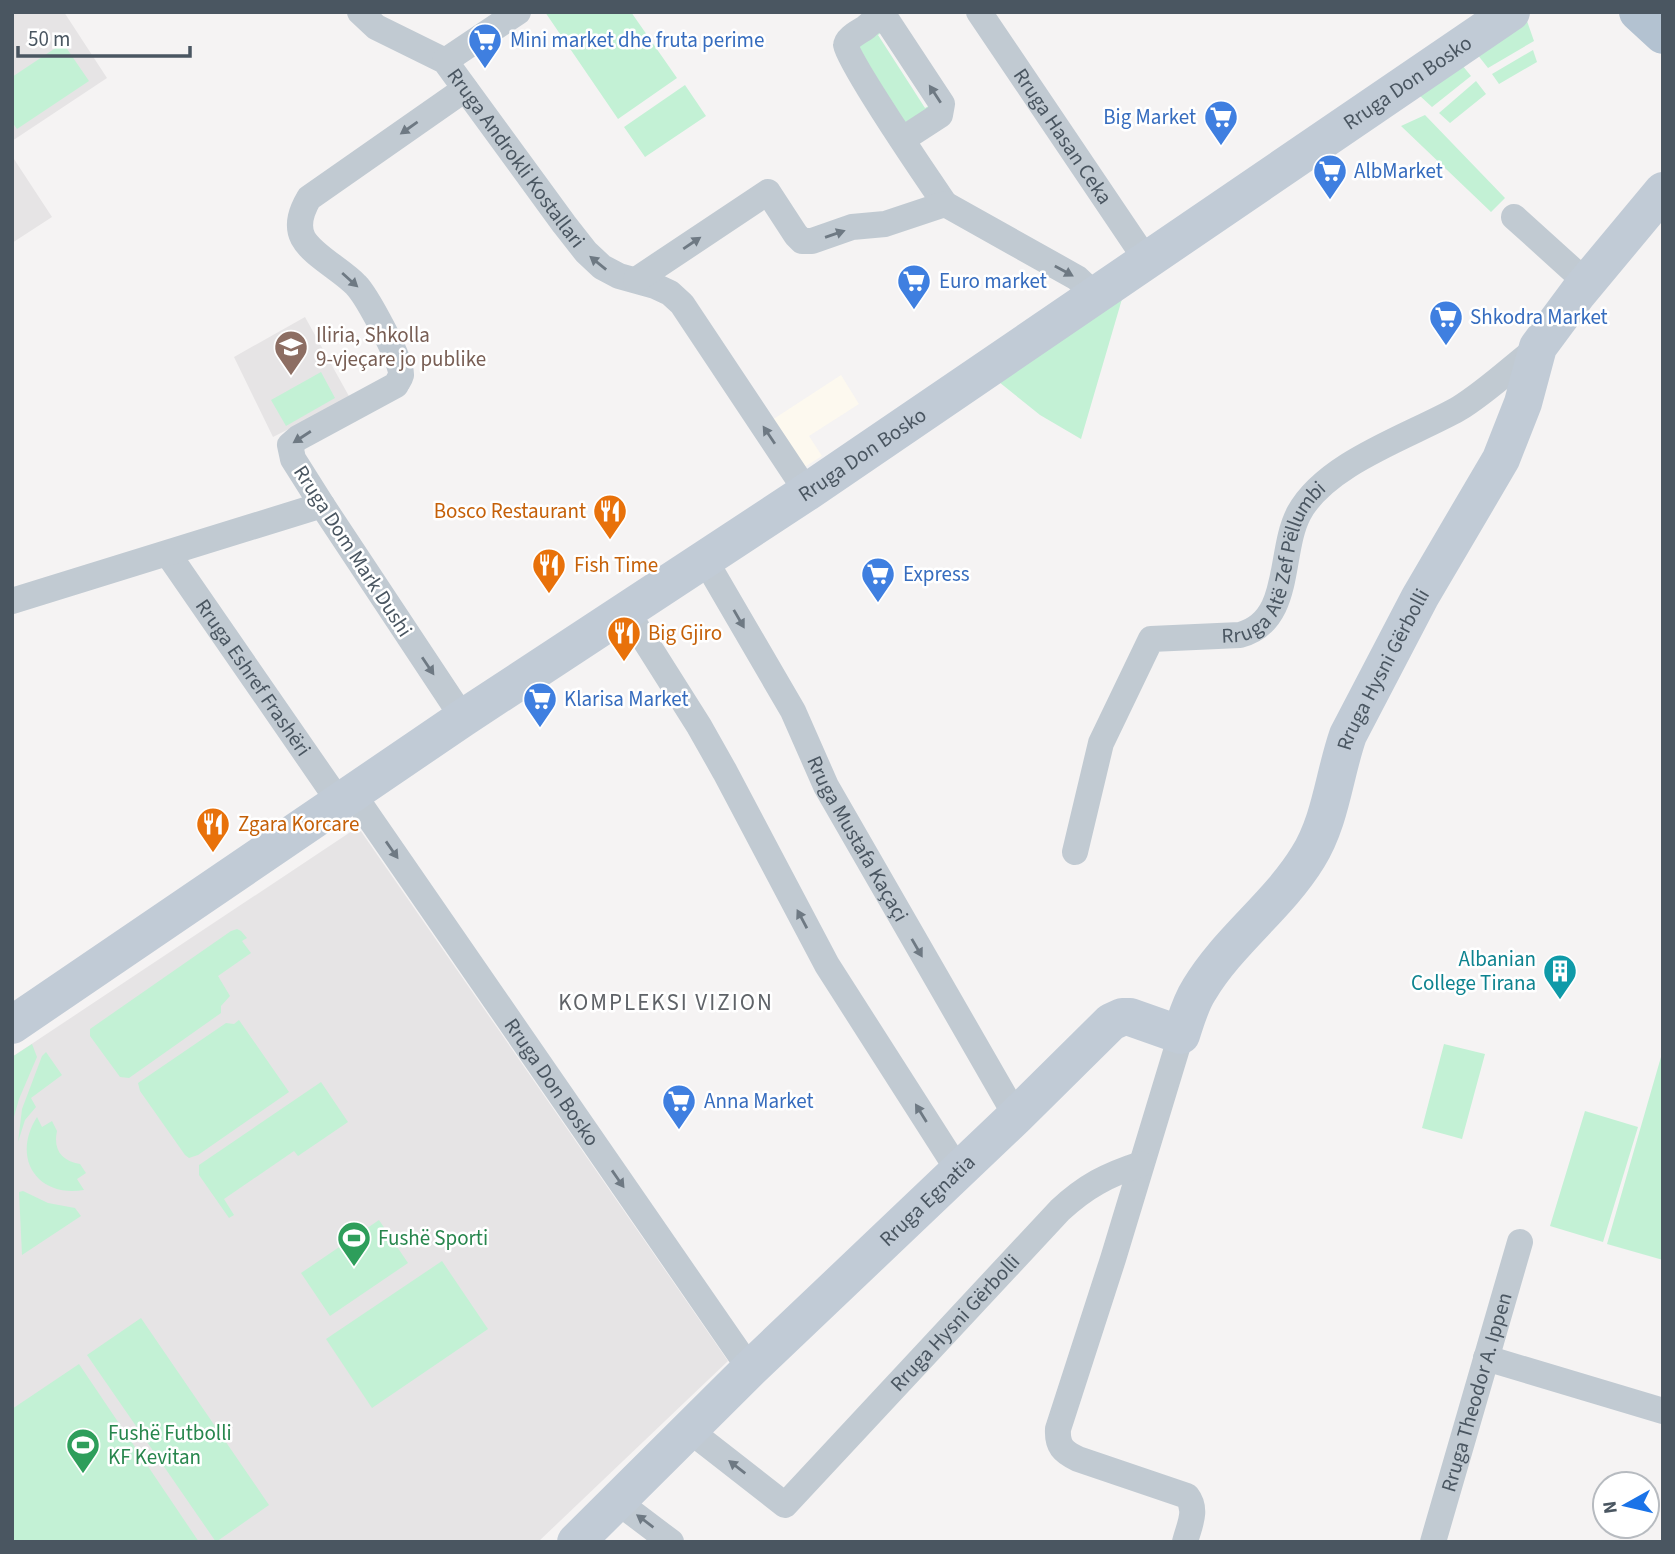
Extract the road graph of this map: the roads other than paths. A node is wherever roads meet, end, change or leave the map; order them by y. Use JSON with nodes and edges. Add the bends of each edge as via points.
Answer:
{"nodes":[{"id":1,"x":360,"y":12,"type":"edge"},
{"id":2,"x":518,"y":12,"type":"edge"},
{"id":3,"x":979,"y":12,"type":"edge"},
{"id":4,"x":1511,"y":12,"type":"edge"},
{"id":5,"x":1638,"y":12,"type":"edge"},
{"id":6,"x":1663,"y":35,"type":"edge"},
{"id":7,"x":445,"y":61,"type":"junction"},
{"id":8,"x":465,"y":89,"type":"junction"},
{"id":9,"x":903,"y":139,"type":"dead end"},
{"id":10,"x":1663,"y":191,"type":"edge"},
{"id":11,"x":945,"y":204,"type":"junction"},
{"id":12,"x":1514,"y":217,"type":"dead end"},
{"id":13,"x":1147,"y":261,"type":"junction"},
{"id":14,"x":636,"y":281,"type":"junction"},
{"id":15,"x":1587,"y":283,"type":"junction"},
{"id":16,"x":1096,"y":296,"type":"junction"},
{"id":17,"x":1538,"y":347,"type":"junction"},
{"id":18,"x":807,"y":492,"type":"junction"},
{"id":19,"x":322,"y":506,"type":"junction"},
{"id":20,"x":168,"y":554,"type":"junction"},
{"id":21,"x":705,"y":560,"type":"junction"},
{"id":22,"x":12,"y":601,"type":"edge"},
{"id":23,"x":627,"y":612,"type":"junction"},
{"id":24,"x":463,"y":718,"type":"junction"},
{"id":25,"x":347,"y":798,"type":"junction"},
{"id":26,"x":1076,"y":852,"type":"dead end"},
{"id":27,"x":12,"y":1025,"type":"edge"},
{"id":28,"x":1181,"y":1035,"type":"junction"},
{"id":29,"x":1016,"y":1116,"type":"junction"},
{"id":30,"x":1141,"y":1164,"type":"junction"},
{"id":31,"x":958,"y":1170,"type":"junction"},
{"id":32,"x":1520,"y":1242,"type":"dead end"},
{"id":33,"x":1486,"y":1358,"type":"junction"},
{"id":34,"x":750,"y":1369,"type":"junction"},
{"id":35,"x":1663,"y":1411,"type":"edge"},
{"id":36,"x":689,"y":1430,"type":"junction"},
{"id":37,"x":618,"y":1502,"type":"junction"},
{"id":38,"x":576,"y":1542,"type":"edge"},
{"id":39,"x":671,"y":1542,"type":"edge"},
{"id":40,"x":1185,"y":1542,"type":"edge"},
{"id":41,"x":1433,"y":1542,"type":"edge"}],
"edges":[{"from":1,"to":7,"type":"street","name":"Rruga Androkli Kostallari","via":[[376,27]]},
{"from":2,"to":7,"type":"street"},
{"from":3,"to":13,"type":"street","name":"Rruga Hasan Ceka"},
{"from":4,"to":13,"type":"street","name":"Rruga Don Bosko"},
{"from":5,"to":6,"type":"main road"},
{"from":7,"to":8,"type":"street","name":"Rruga Androkli Kostallari"},
{"from":14,"to":8,"type":"street","name":"Rruga Androkli Kostallari","one_way":true,"via":[[602,267],[586,252]]},
{"from":8,"to":19,"type":"street","name":"Rruga Dom Mark Dushi","one_way":true,"via":[[309,198],[303,210],[304,239],[367,298],[401,375],[396,385],[290,445],[293,459]]},
{"from":9,"to":11,"type":"street"},
{"from":10,"to":15,"type":"street","name":"Rruga Hysni Gërbolli"},
{"from":14,"to":11,"type":"street","one_way":true,"via":[[768,192],[802,240],[812,241]]},
{"from":11,"to":16,"type":"street","one_way":true,"via":[[1077,278]]},
{"from":12,"to":15,"type":"street"},
{"from":13,"to":16,"type":"street","name":"Rruga Don Bosko"},
{"from":18,"to":14,"type":"street","name":"Rruga Androkli Kostallari","one_way":true,"via":[[682,304],[670,293]]},
{"from":15,"to":17,"type":"street","name":"Rruga Hysni Gërbolli"},
{"from":16,"to":18,"type":"street","name":"Rruga Don Bosko"},
{"from":17,"to":26,"type":"street","name":"Rruga Atë Zef Pëllumbi","via":[[1470,401],[1350,465],[1313,493],[1299,514],[1276,602],[1254,631],[1151,639],[1101,743]]},
{"from":17,"to":28,"type":"street","name":"Rruga Hysni Gërbolli","via":[[1502,459],[1420,597],[1348,735],[1312,850],[1209,975],[1189,1009]]},
{"from":18,"to":21,"type":"street","name":"Rruga Don Bosko"},
{"from":19,"to":20,"type":"street"},
{"from":19,"to":24,"type":"street","name":"Rruga Dom Mark Dushi","one_way":true},
{"from":20,"to":22,"type":"street"},
{"from":20,"to":25,"type":"street","name":"Rruga Eshref Frashëri"},
{"from":21,"to":23,"type":"street","name":"Rruga Don Bosko"},
{"from":21,"to":29,"type":"street","name":"Rruga Mustafa Kaçaçi","one_way":true,"via":[[793,711],[826,786]]},
{"from":23,"to":24,"type":"street","name":"Rruga Don Bosko"},
{"from":31,"to":23,"type":"street","one_way":true,"via":[[827,965],[699,726]]},
{"from":24,"to":25,"type":"street","name":"Rruga Don Bosko"},
{"from":25,"to":27,"type":"street","name":"Rruga Don Bosko"},
{"from":25,"to":34,"type":"street","name":"Rruga Don Bosko","one_way":true},
{"from":28,"to":29,"type":"street","name":"Rruga Egnatia","via":[[1130,1017],[1111,1022]]},
{"from":28,"to":30,"type":"street","name":"Rruga Hysni Gërbolli"},
{"from":29,"to":31,"type":"street","name":"Rruga Egnatia"},
{"from":30,"to":36,"type":"street","name":"Rruga Hysni Gërbolli","one_way":true,"via":[[1080,1191],[1060,1210],[785,1505]]},
{"from":30,"to":40,"type":"street","name":"Rruga Hysni Gërbolli","via":[[1057,1438],[1072,1456],[1186,1496],[1193,1511]]},
{"from":31,"to":34,"type":"street","name":"Rruga Egnatia"},
{"from":32,"to":33,"type":"street","name":"Rruga Theodor A. Ippen"},
{"from":33,"to":35,"type":"street"},
{"from":33,"to":41,"type":"street","name":"Rruga Theodor A. Ippen"},
{"from":34,"to":36,"type":"street","name":"Rruga Egnatia"},
{"from":36,"to":37,"type":"street","name":"Rruga Egnatia"},
{"from":37,"to":38,"type":"street","name":"Rruga Egnatia"},
{"from":39,"to":37,"type":"street","one_way":true}]}
